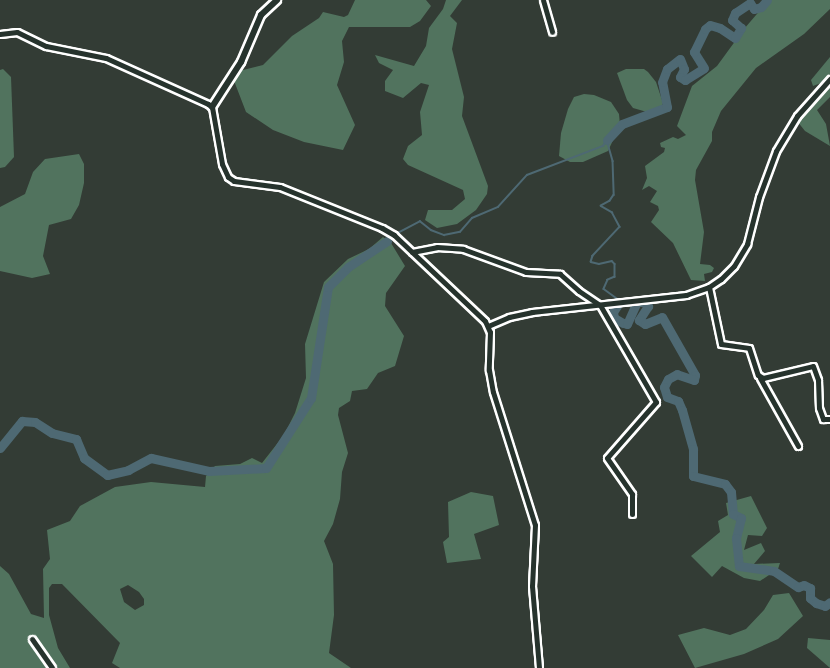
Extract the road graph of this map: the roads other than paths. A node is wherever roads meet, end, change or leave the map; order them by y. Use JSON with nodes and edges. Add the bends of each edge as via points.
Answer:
{"nodes":[{"id":1,"x":277,"y":0,"type":"edge"},
{"id":2,"x":543,"y":0,"type":"edge"},
{"id":3,"x":552,"y":32,"type":"dead end"},
{"id":4,"x":0,"y":34,"type":"edge"},
{"id":5,"x":830,"y":79,"type":"edge"},
{"id":6,"x":212,"y":107,"type":"junction"},
{"id":7,"x":412,"y":252,"type":"junction"},
{"id":8,"x":709,"y":287,"type":"junction"},
{"id":9,"x":600,"y":305,"type":"junction"},
{"id":10,"x":488,"y":326,"type":"junction"},
{"id":11,"x":760,"y":378,"type":"junction"},
{"id":12,"x":830,"y":419,"type":"edge"},
{"id":13,"x":798,"y":446,"type":"dead end"},
{"id":14,"x":632,"y":514,"type":"dead end"},
{"id":15,"x":32,"y":639,"type":"dead end"},
{"id":16,"x":52,"y":668,"type":"edge"},
{"id":17,"x":539,"y":668,"type":"edge"}],
"edges":[{"from":1,"to":6,"type":"street","via":[[261,15],[242,62]]},
{"from":2,"to":3,"type":"street"},
{"from":4,"to":6,"type":"street","via":[[17,32],[45,46],[106,58]]},
{"from":5,"to":8,"type":"street","via":[[797,116],[776,151],[765,175],[743,253]]},
{"from":6,"to":7,"type":"street","via":[[228,177],[280,187],[315,199],[382,228]]},
{"from":7,"to":9,"type":"street","via":[[437,247],[463,249],[526,272],[560,274]]},
{"from":7,"to":10,"type":"street"},
{"from":8,"to":9,"type":"street","via":[[686,295]]},
{"from":8,"to":11,"type":"street","via":[[721,344],[749,348]]},
{"from":9,"to":10,"type":"street","via":[[532,312]]},
{"from":9,"to":14,"type":"street","via":[[656,402],[607,458],[632,495]]},
{"from":10,"to":17,"type":"street","via":[[493,392],[535,525],[532,586]]},
{"from":11,"to":12,"type":"street","via":[[813,366],[819,408],[823,419]]},
{"from":11,"to":13,"type":"street"},
{"from":15,"to":16,"type":"street"}]}
